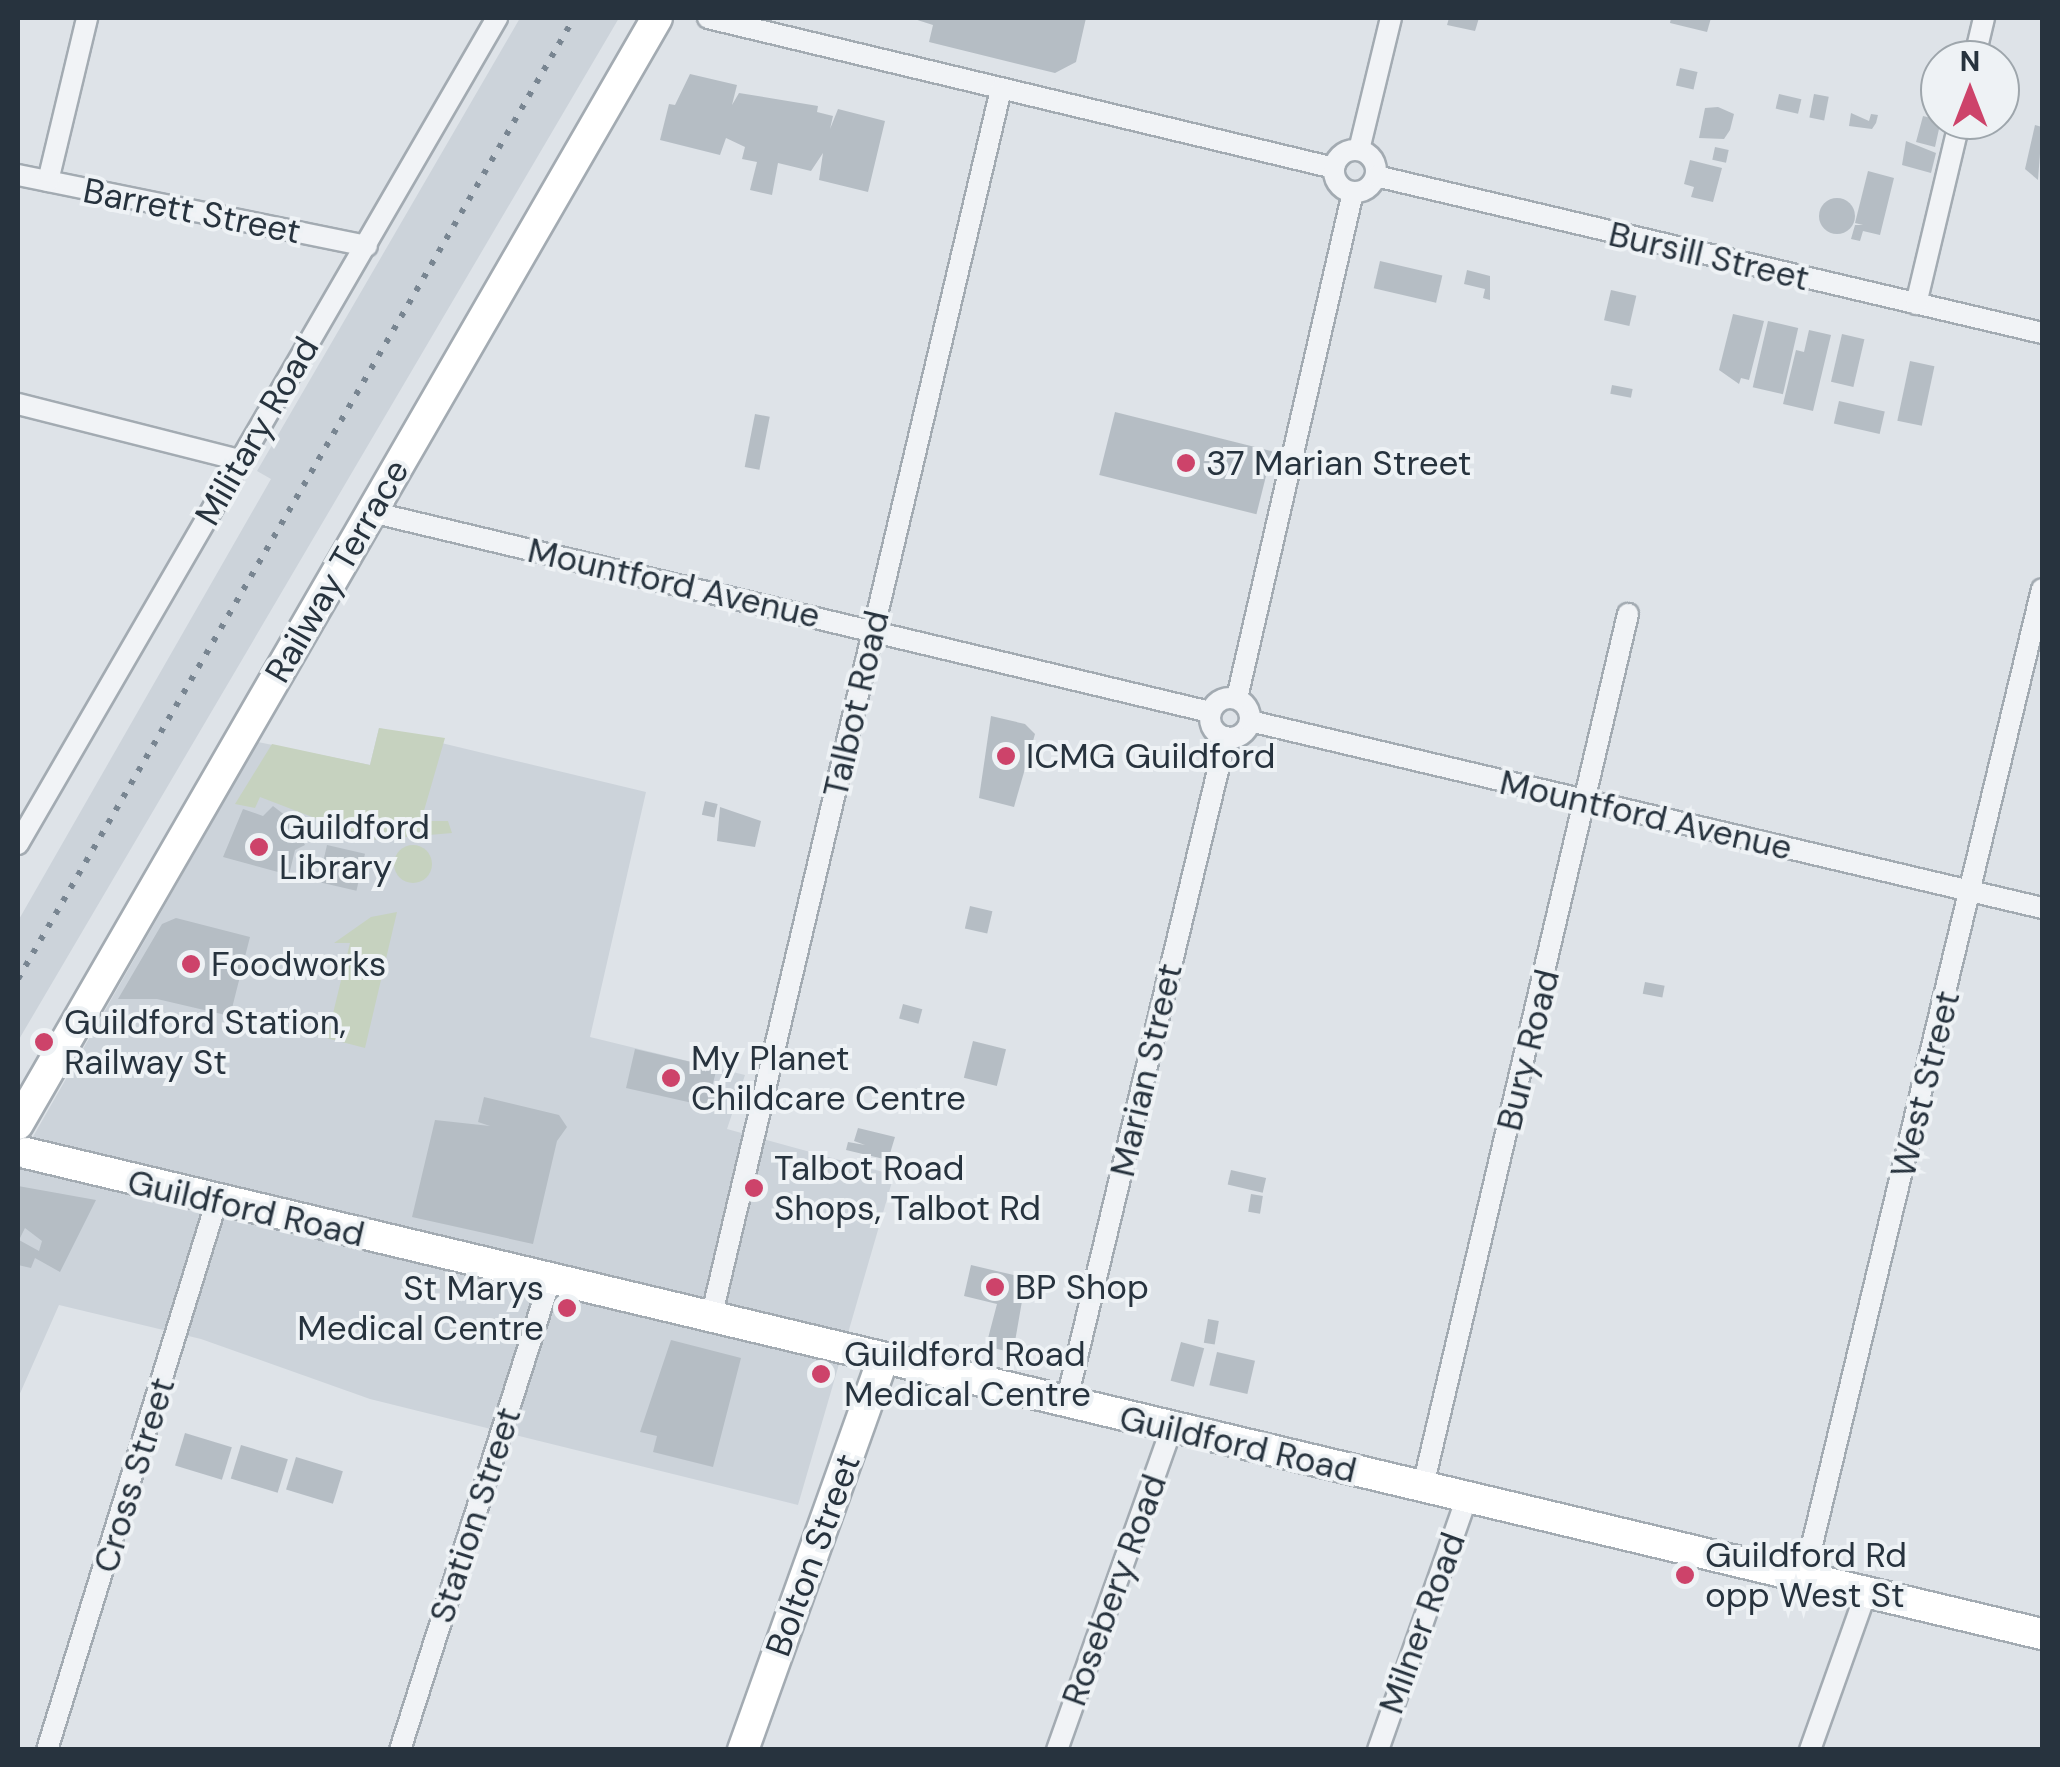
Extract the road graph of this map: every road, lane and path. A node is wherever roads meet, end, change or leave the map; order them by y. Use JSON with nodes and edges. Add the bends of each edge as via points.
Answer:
{"nodes":[{"id":1,"x":87,"y":18,"type":"edge"},
{"id":2,"x":497,"y":18,"type":"edge"},
{"id":3,"x":657,"y":18,"type":"edge"},
{"id":4,"x":708,"y":18,"type":"edge"},
{"id":5,"x":1391,"y":18,"type":"edge"},
{"id":6,"x":1000,"y":89,"type":"junction"},
{"id":7,"x":1955,"y":140,"type":"edge"},
{"id":8,"x":1360,"y":150,"type":"junction"},
{"id":9,"x":1334,"y":168,"type":"junction"},
{"id":10,"x":18,"y":175,"type":"edge"},
{"id":11,"x":1376,"y":176,"type":"junction"},
{"id":12,"x":48,"y":182,"type":"junction"},
{"id":13,"x":1353,"y":192,"type":"junction"},
{"id":14,"x":367,"y":246,"type":"junction"},
{"id":15,"x":1916,"y":304,"type":"junction"},
{"id":16,"x":2042,"y":333,"type":"edge"},
{"id":17,"x":18,"y":404,"type":"edge"},
{"id":18,"x":240,"y":460,"type":"junction"},
{"id":19,"x":371,"y":512,"type":"junction"},
{"id":20,"x":2042,"y":589,"type":"edge"},
{"id":21,"x":1628,"y":614,"type":"dead end"},
{"id":22,"x":874,"y":630,"type":"junction"},
{"id":23,"x":2037,"y":638,"type":"edge"},
{"id":24,"x":1236,"y":698,"type":"junction"},
{"id":25,"x":1210,"y":712,"type":"junction"},
{"id":26,"x":1250,"y":721,"type":"junction"},
{"id":27,"x":1226,"y":738,"type":"junction"},
{"id":28,"x":1588,"y":802,"type":"junction"},
{"id":29,"x":18,"y":844,"type":"edge"},
{"id":30,"x":1972,"y":892,"type":"junction"},
{"id":31,"x":2042,"y":908,"type":"edge"},
{"id":32,"x":20,"y":1142,"type":"edge"},
{"id":33,"x":217,"y":1200,"type":"junction"},
{"id":34,"x":550,"y":1280,"type":"junction"},
{"id":35,"x":711,"y":1318,"type":"junction"},
{"id":36,"x":883,"y":1360,"type":"junction"},
{"id":37,"x":1066,"y":1404,"type":"junction"},
{"id":38,"x":1171,"y":1430,"type":"junction"},
{"id":39,"x":1423,"y":1486,"type":"junction"},
{"id":40,"x":1467,"y":1497,"type":"junction"},
{"id":41,"x":1804,"y":1578,"type":"junction"},
{"id":42,"x":1866,"y":1592,"type":"junction"},
{"id":43,"x":2042,"y":1634,"type":"edge"},
{"id":44,"x":47,"y":1750,"type":"edge"},
{"id":45,"x":400,"y":1750,"type":"edge"},
{"id":46,"x":743,"y":1750,"type":"edge"},
{"id":47,"x":1057,"y":1750,"type":"edge"},
{"id":48,"x":1378,"y":1750,"type":"edge"},
{"id":49,"x":1810,"y":1750,"type":"edge"}],
"edges":[{"from":1,"to":12,"type":"street"},
{"from":2,"to":14,"type":"street","name":"Military Road"},
{"from":3,"to":19,"type":"street","name":"Railway Terrace"},
{"from":4,"to":6,"type":"street"},
{"from":5,"to":8,"type":"street"},
{"from":6,"to":9,"type":"street"},
{"from":6,"to":22,"type":"street","name":"Talbot Road"},
{"from":7,"to":15,"type":"street"},
{"from":8,"to":9,"type":"street","via":[[1346,152]]},
{"from":8,"to":11,"type":"street","via":[[1374,160]]},
{"from":9,"to":13,"type":"street","via":[[1340,186]]},
{"from":10,"to":12,"type":"street","name":"Barrett Street"},
{"from":11,"to":13,"type":"street","via":[[1370,187]]},
{"from":11,"to":15,"type":"street","name":"Bursill Street"},
{"from":12,"to":14,"type":"street","name":"Barrett Street"},
{"from":13,"to":24,"type":"street"},
{"from":14,"to":18,"type":"street","name":"Military Road"},
{"from":15,"to":16,"type":"street","name":"Bursill Street"},
{"from":17,"to":18,"type":"street"},
{"from":18,"to":29,"type":"street","name":"Military Road"},
{"from":19,"to":22,"type":"street","name":"Mountford Avenue"},
{"from":19,"to":32,"type":"street","name":"Railway Terrace"},
{"from":20,"to":23,"type":"street","name":"West Street"},
{"from":21,"to":28,"type":"street","name":"Bury Road"},
{"from":22,"to":25,"type":"street","name":"Mountford Avenue"},
{"from":22,"to":35,"type":"street","name":"Talbot Road"},
{"from":23,"to":30,"type":"street","name":"West Street"},
{"from":24,"to":25,"type":"street","via":[[1223,698]]},
{"from":24,"to":26,"type":"street"},
{"from":25,"to":27,"type":"street","via":[[1211,725]]},
{"from":26,"to":27,"type":"street","via":[[1239,736]]},
{"from":26,"to":28,"type":"street","name":"Mountford Avenue"},
{"from":27,"to":37,"type":"street","name":"Marian Street"},
{"from":28,"to":30,"type":"street","name":"Mountford Avenue"},
{"from":28,"to":39,"type":"street","name":"Bury Road"},
{"from":30,"to":31,"type":"street","name":"Mountford Avenue"},
{"from":30,"to":41,"type":"street","name":"West Street"},
{"from":32,"to":33,"type":"street","name":"Guildford Road"},
{"from":33,"to":34,"type":"street","name":"Guildford Road"},
{"from":33,"to":44,"type":"street","name":"Cross Street"},
{"from":34,"to":35,"type":"street","name":"Guildford Road"},
{"from":34,"to":45,"type":"street","name":"Station Street"},
{"from":35,"to":36,"type":"street","name":"Guildford Road"},
{"from":36,"to":37,"type":"street","name":"Guildford Road"},
{"from":36,"to":46,"type":"street","name":"Bolton Street"},
{"from":37,"to":38,"type":"street","name":"Guildford Road"},
{"from":38,"to":39,"type":"street","name":"Guildford Road"},
{"from":38,"to":47,"type":"street","name":"Rosebery Road"},
{"from":39,"to":40,"type":"street","name":"Guildford Road"},
{"from":40,"to":41,"type":"street","name":"Guildford Road"},
{"from":40,"to":48,"type":"street","name":"Milner Road"},
{"from":41,"to":42,"type":"street","name":"Guildford Road"},
{"from":42,"to":43,"type":"street","name":"Guildford Road"},
{"from":42,"to":49,"type":"street"}]}
